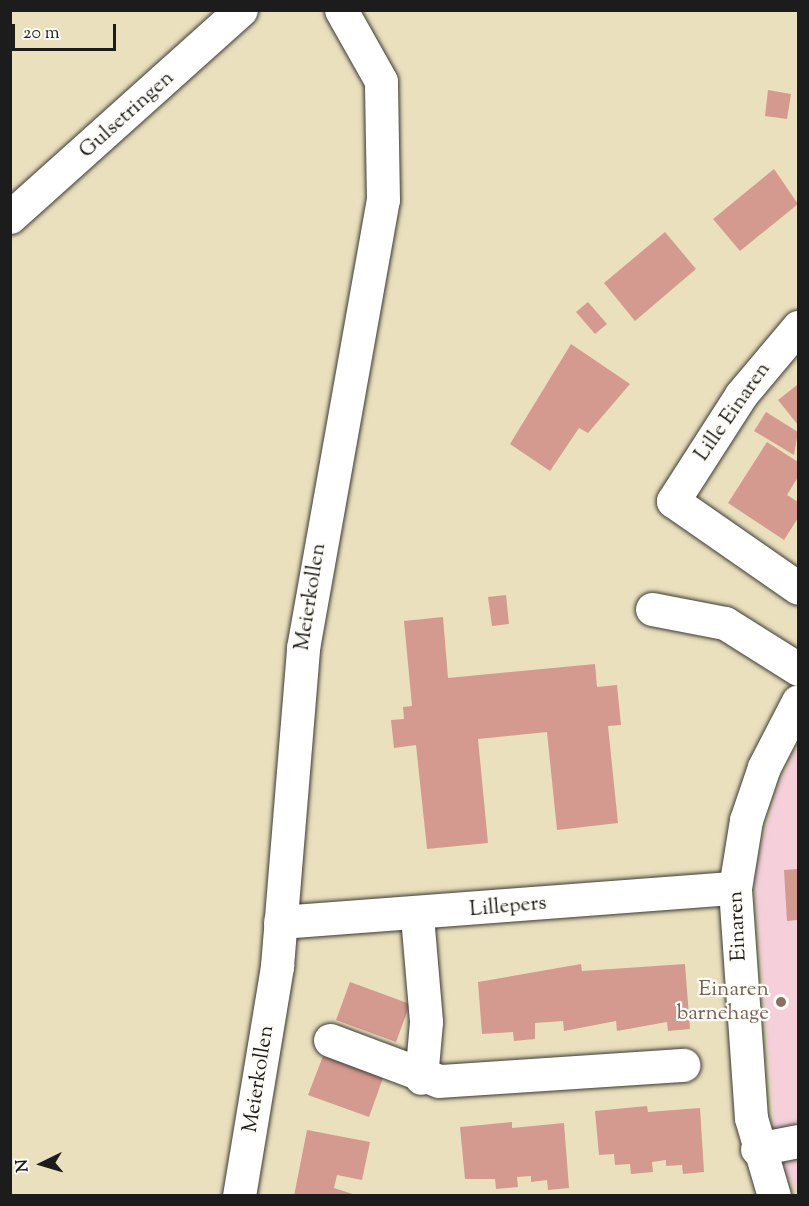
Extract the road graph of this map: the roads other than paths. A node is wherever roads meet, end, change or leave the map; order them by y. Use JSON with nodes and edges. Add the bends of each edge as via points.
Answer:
{"nodes":[{"id":1,"x":241,"y":10,"type":"edge"},
{"id":2,"x":341,"y":10,"type":"edge"},
{"id":3,"x":10,"y":217,"type":"edge"},
{"id":4,"x":798,"y":327,"type":"edge"},
{"id":5,"x":798,"y":588,"type":"edge"},
{"id":6,"x":652,"y":609,"type":"dead end"},
{"id":7,"x":798,"y":669,"type":"edge"},
{"id":8,"x":798,"y":701,"type":"edge"},
{"id":9,"x":735,"y":888,"type":"junction"},
{"id":10,"x":417,"y":916,"type":"junction"},
{"id":11,"x":280,"y":922,"type":"junction"},
{"id":12,"x":330,"y":1040,"type":"dead end"},
{"id":13,"x":683,"y":1065,"type":"dead end"},
{"id":14,"x":421,"y":1078,"type":"junction"},
{"id":15,"x":798,"y":1141,"type":"edge"},
{"id":16,"x":757,"y":1149,"type":"junction"},
{"id":17,"x":239,"y":1196,"type":"edge"},
{"id":18,"x":774,"y":1196,"type":"edge"}],
"edges":[{"from":1,"to":3,"type":"street","name":"Gulsetringen"},
{"from":2,"to":11,"type":"street","name":"Meierkollen","via":[[381,81],[383,200],[303,648]]},
{"from":4,"to":5,"type":"street","name":"Lille Einaren","via":[[741,394],[673,501]]},
{"from":6,"to":7,"type":"street","via":[[725,623]]},
{"from":8,"to":9,"type":"street","name":"Einaren","via":[[749,809]]},
{"from":9,"to":10,"type":"street","name":"Lillepers"},
{"from":9,"to":16,"type":"street","name":"Einaren"},
{"from":10,"to":11,"type":"street","name":"Lillepers"},
{"from":10,"to":14,"type":"street","via":[[426,1022]]},
{"from":11,"to":17,"type":"street","name":"Meierkollen"},
{"from":12,"to":14,"type":"street"},
{"from":13,"to":14,"type":"street","via":[[470,1081]]},
{"from":15,"to":16,"type":"street"},
{"from":16,"to":18,"type":"street","name":"Einaren"}]}
